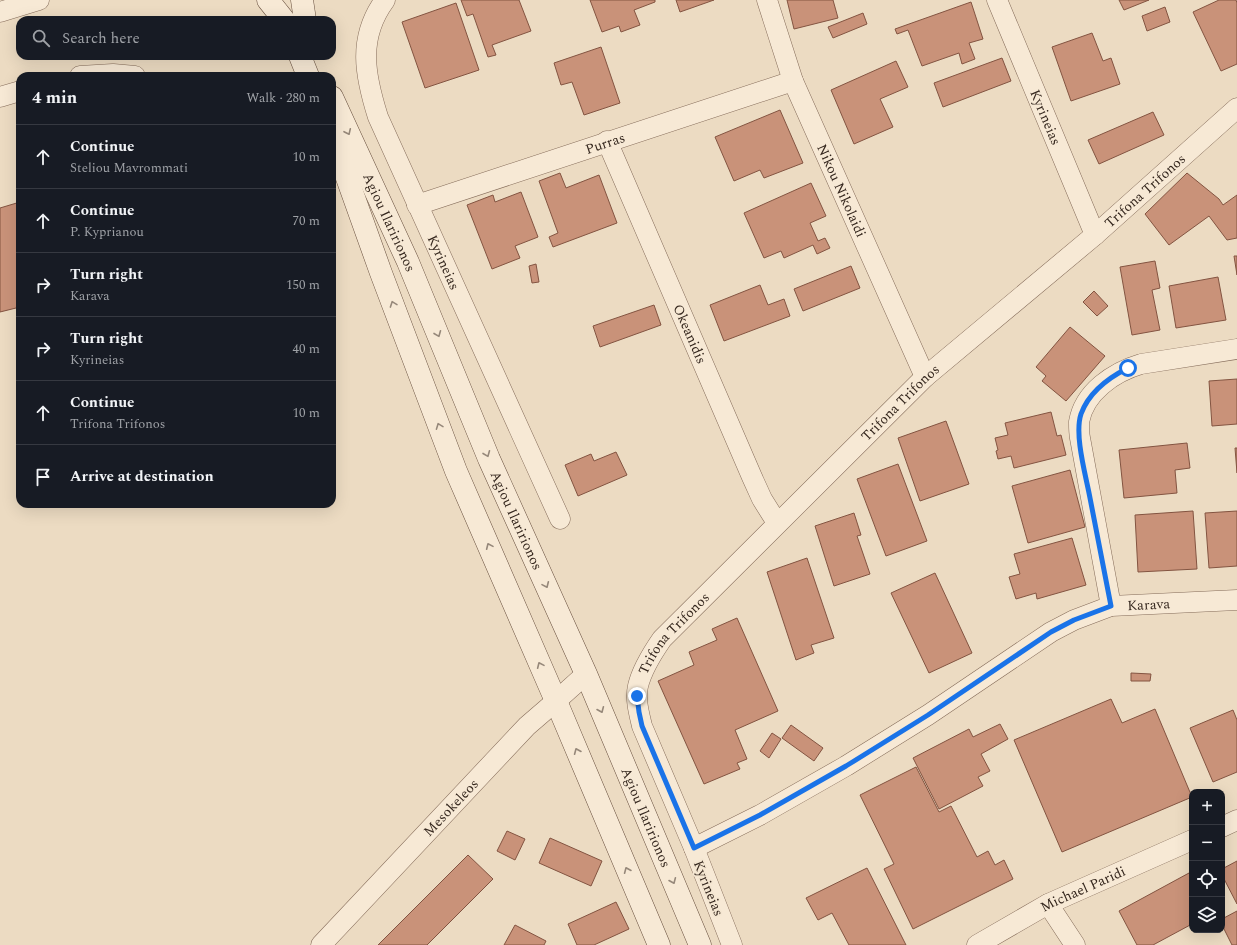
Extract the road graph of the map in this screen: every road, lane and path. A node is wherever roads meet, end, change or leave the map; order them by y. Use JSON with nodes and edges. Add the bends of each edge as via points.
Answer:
{"nodes":[{"id":1,"x":39,"y":0,"type":"edge"},
{"id":2,"x":268,"y":0,"type":"edge"},
{"id":3,"x":302,"y":0,"type":"edge"},
{"id":4,"x":385,"y":0,"type":"edge"},
{"id":5,"x":767,"y":0,"type":"edge"},
{"id":6,"x":997,"y":0,"type":"edge"},
{"id":7,"x":0,"y":12,"type":"edge"},
{"id":8,"x":281,"y":16,"type":"edge"},
{"id":9,"x":304,"y":16,"type":"edge"},
{"id":10,"x":302,"y":60,"type":"edge"},
{"id":11,"x":317,"y":60,"type":"edge"},
{"id":12,"x":306,"y":72,"type":"edge"},
{"id":13,"x":321,"y":72,"type":"edge"},
{"id":14,"x":793,"y":81,"type":"junction"},
{"id":15,"x":16,"y":92,"type":"edge"},
{"id":16,"x":0,"y":97,"type":"edge"},
{"id":17,"x":336,"y":106,"type":"edge"},
{"id":18,"x":1237,"y":108,"type":"edge"},
{"id":19,"x":607,"y":142,"type":"junction"},
{"id":20,"x":336,"y":147,"type":"edge"},
{"id":21,"x":417,"y":205,"type":"junction"},
{"id":22,"x":1095,"y":235,"type":"junction"},
{"id":23,"x":1237,"y":349,"type":"edge"},
{"id":24,"x":925,"y":377,"type":"junction"},
{"id":25,"x":560,"y":519,"type":"dead end"},
{"id":26,"x":777,"y":523,"type":"junction"},
{"id":27,"x":1237,"y":600,"type":"edge"},
{"id":28,"x":1111,"y":606,"type":"junction"},
{"id":29,"x":586,"y":674,"type":"junction"},
{"id":30,"x":556,"y":701,"type":"junction"},
{"id":31,"x":649,"y":742,"type":"joint"},
{"id":32,"x":1237,"y":820,"type":"edge"},
{"id":33,"x":1225,"y":826,"type":"edge"},
{"id":34,"x":1189,"y":841,"type":"edge"},
{"id":35,"x":694,"y":848,"type":"junction"},
{"id":36,"x":1048,"y":904,"type":"junction"},
{"id":37,"x":321,"y":945,"type":"edge"},
{"id":38,"x":659,"y":945,"type":"edge"},
{"id":39,"x":700,"y":945,"type":"edge"},
{"id":40,"x":732,"y":945,"type":"edge"},
{"id":41,"x":977,"y":945,"type":"edge"},
{"id":42,"x":1075,"y":945,"type":"edge"}],
"edges":[{"from":1,"to":7,"type":"street"},
{"from":2,"to":8,"type":"main road"},
{"from":3,"to":9,"type":"main road"},
{"from":4,"to":21,"type":"street","name":"Kyrineias","via":[[368,36],[368,82],[378,118]]},
{"from":5,"to":14,"type":"street","name":"Nikou Nikolaidi"},
{"from":6,"to":22,"type":"street","name":"Kyrineias"},
{"from":10,"to":12,"type":"main road"},
{"from":11,"to":13,"type":"main road"},
{"from":14,"to":19,"type":"street","name":"Purras"},
{"from":14,"to":24,"type":"street","name":"Nikou Nikolaidi"},
{"from":15,"to":16,"type":"street"},
{"from":17,"to":29,"type":"main road","name":"Agiou Ilaririonos","one_way":true,"via":[[408,262],[489,459]]},
{"from":18,"to":22,"type":"street","name":"Trifona Trifonos"},
{"from":19,"to":21,"type":"street","name":"Purras"},
{"from":19,"to":26,"type":"street","name":"Okeanidis","via":[[762,499]]},
{"from":30,"to":20,"type":"main road","name":"Agiou Ilaririonos","one_way":true,"via":[[456,471]]},
{"from":21,"to":25,"type":"street","name":"Kyrineias"},
{"from":22,"to":24,"type":"street","name":"Trifona Trifonos"},
{"from":23,"to":28,"type":"street","via":[[1128,368],[1106,381],[1086,402],[1079,422],[1080,438]]},
{"from":24,"to":26,"type":"street","name":"Trifona Trifonos"},
{"from":26,"to":31,"type":"street","name":"Trifona Trifonos","via":[[662,638],[650,656],[638,685],[637,696],[642,726]]},
{"from":27,"to":28,"type":"street","name":"Karava"},
{"from":28,"to":35,"type":"street","name":"Karava","via":[[1051,632],[928,715],[846,766],[760,815]]},
{"from":29,"to":30,"type":"street","name":"Mesokeleos"},
{"from":29,"to":39,"type":"main road","name":"Agiou Ilaririonos","one_way":true},
{"from":30,"to":37,"type":"street","name":"Mesokeleos","via":[[526,726]]},
{"from":38,"to":30,"type":"main road","name":"Agiou Ilaririonos","one_way":true},
{"from":31,"to":35,"type":"street","name":"Kyrineias"},
{"from":32,"to":33,"type":"street"},
{"from":34,"to":36,"type":"street","name":"Michael Paridi"},
{"from":35,"to":40,"type":"street","name":"Kyrineias"},
{"from":36,"to":41,"type":"street","name":"Michael Paridi"},
{"from":36,"to":42,"type":"street"}]}
